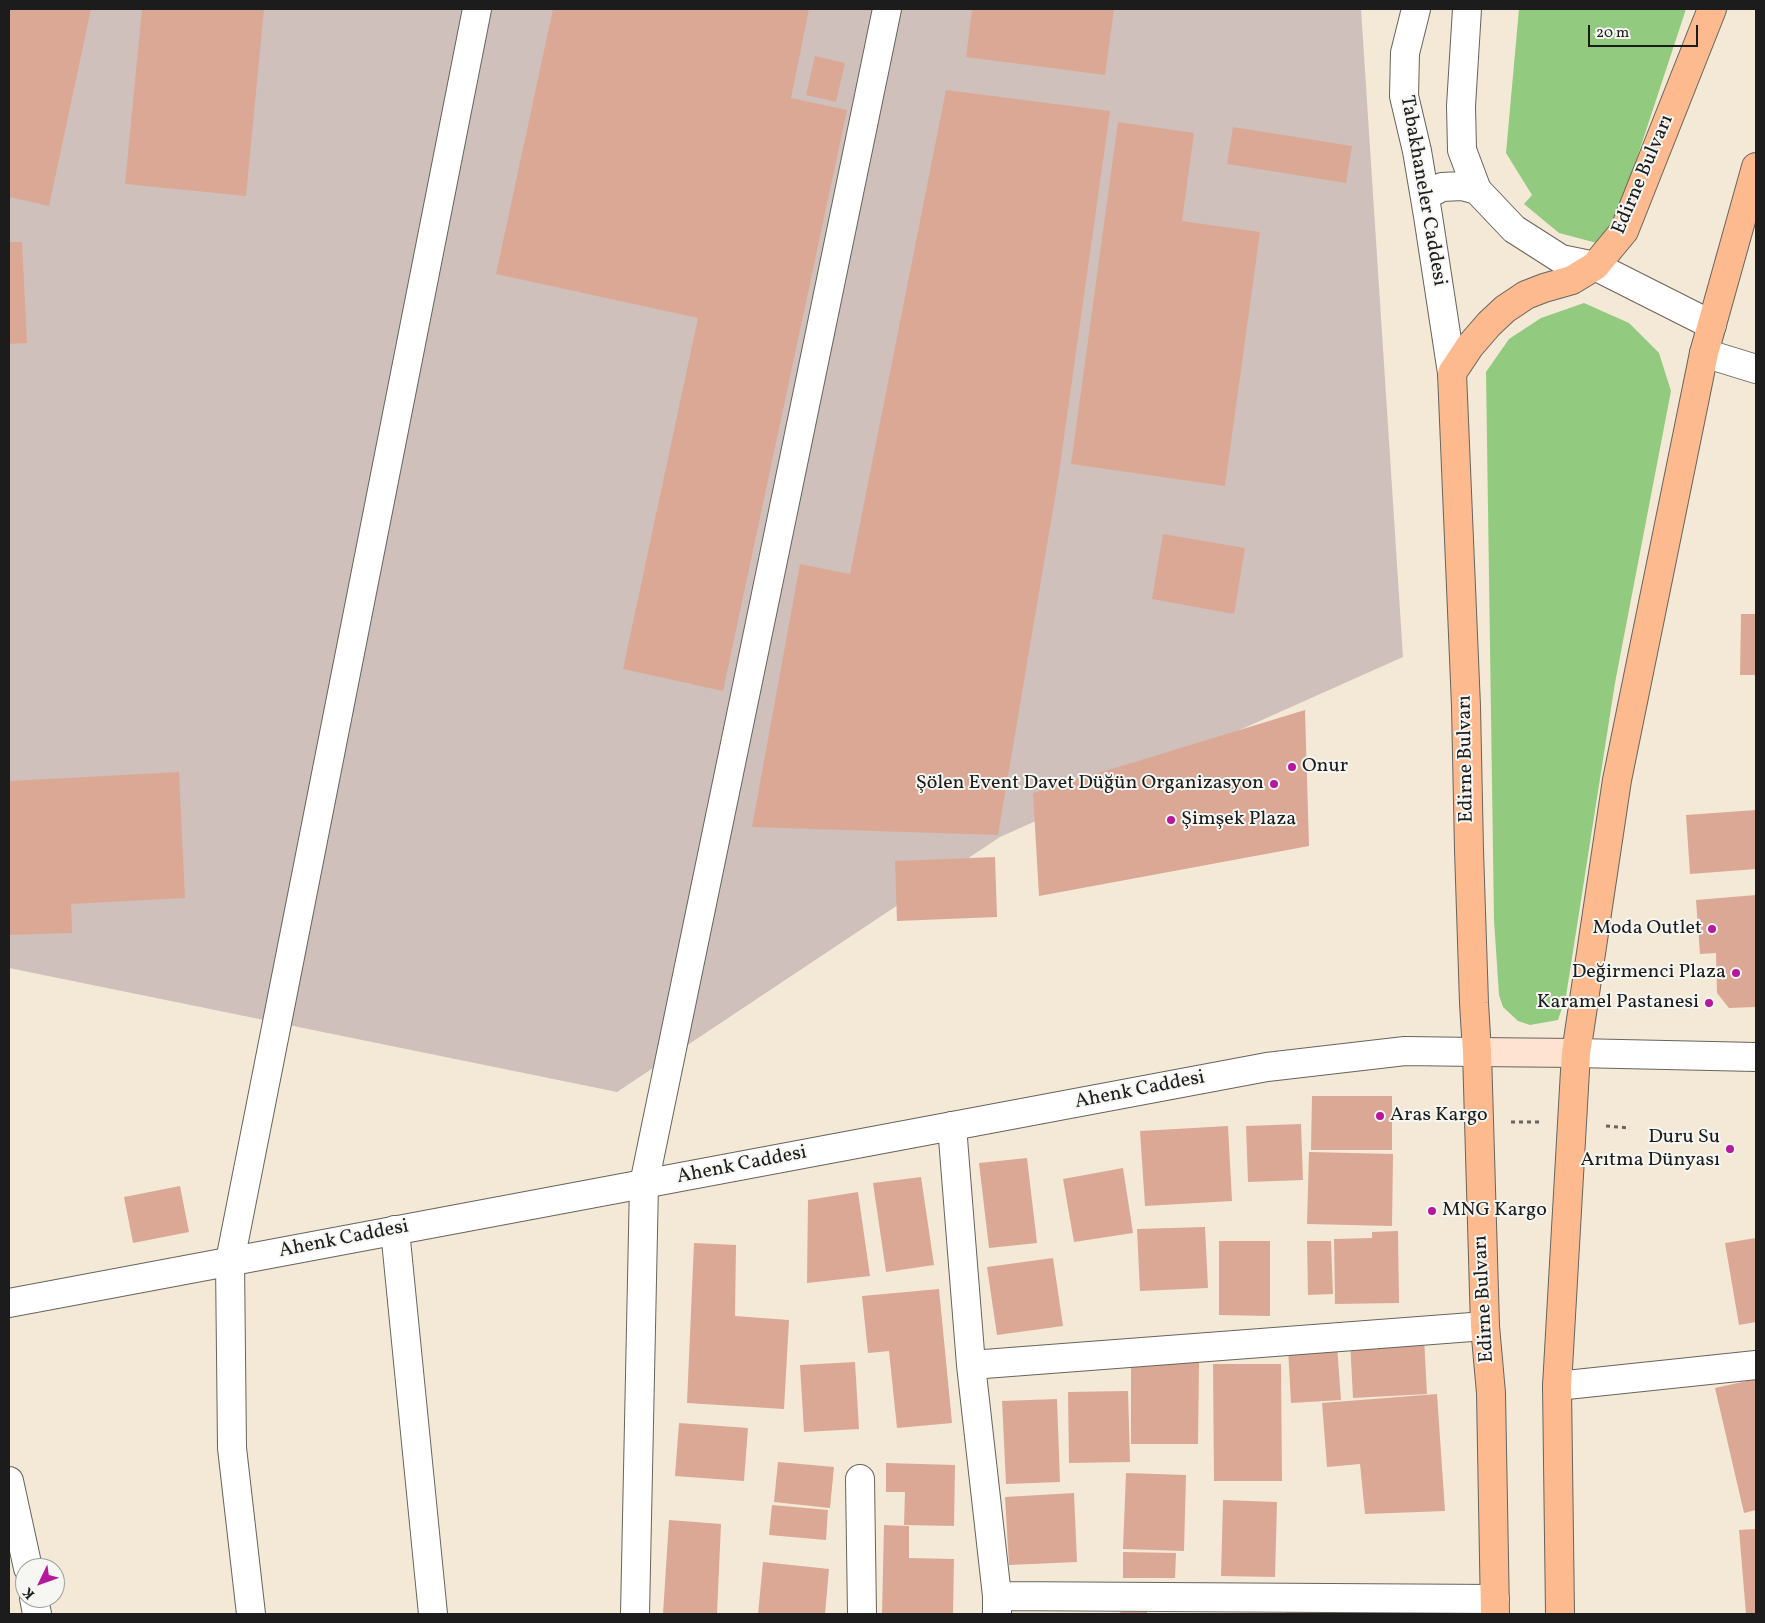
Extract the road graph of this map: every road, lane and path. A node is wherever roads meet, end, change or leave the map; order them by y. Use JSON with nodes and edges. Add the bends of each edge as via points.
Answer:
{"nodes":[{"id":1,"x":477,"y":9,"type":"edge"},
{"id":2,"x":886,"y":9,"type":"edge"},
{"id":3,"x":1416,"y":9,"type":"edge"},
{"id":4,"x":1467,"y":9,"type":"edge"},
{"id":5,"x":1712,"y":9,"type":"edge"},
{"id":6,"x":1756,"y":166,"type":"edge"},
{"id":7,"x":1477,"y":190,"type":"junction"},
{"id":8,"x":1425,"y":196,"type":"junction"},
{"id":9,"x":1595,"y":266,"type":"junction"},
{"id":10,"x":1712,"y":325,"type":"junction"},
{"id":11,"x":1704,"y":353,"type":"junction"},
{"id":12,"x":1756,"y":369,"type":"edge"},
{"id":13,"x":1452,"y":374,"type":"junction"},
{"id":14,"x":1478,"y":1052,"type":"junction"},
{"id":15,"x":1576,"y":1053,"type":"junction"},
{"id":16,"x":1756,"y":1057,"type":"edge"},
{"id":17,"x":1510,"y":1122,"type":"dead end"},
{"id":18,"x":1546,"y":1122,"type":"dead end"},
{"id":19,"x":952,"y":1126,"type":"junction"},
{"id":20,"x":644,"y":1184,"type":"junction"},
{"id":21,"x":396,"y":1230,"type":"junction"},
{"id":22,"x":230,"y":1261,"type":"junction"},
{"id":23,"x":9,"y":1303,"type":"edge"},
{"id":24,"x":1485,"y":1326,"type":"junction"},
{"id":25,"x":971,"y":1365,"type":"junction"},
{"id":26,"x":1756,"y":1365,"type":"edge"},
{"id":27,"x":1557,"y":1386,"type":"junction"},
{"id":28,"x":860,"y":1478,"type":"dead end"},
{"id":29,"x":9,"y":1481,"type":"edge"},
{"id":30,"x":26,"y":1558,"type":"edge"},
{"id":31,"x":997,"y":1605,"type":"edge"},
{"id":32,"x":1495,"y":1607,"type":"edge"},
{"id":33,"x":251,"y":1614,"type":"edge"},
{"id":34,"x":433,"y":1614,"type":"edge"},
{"id":35,"x":635,"y":1614,"type":"edge"},
{"id":36,"x":862,"y":1614,"type":"edge"},
{"id":37,"x":1560,"y":1614,"type":"edge"}],
"edges":[{"from":1,"to":22,"type":"street"},
{"from":2,"to":20,"type":"street"},
{"from":3,"to":8,"type":"street","name":"Tabakhaneler Caddesi","via":[[1405,53],[1404,96]]},
{"from":4,"to":7,"type":"street","via":[[1461,106],[1462,150]]},
{"from":5,"to":9,"type":"highway","name":"Edirne Bulvarı","via":[[1624,231]]},
{"from":6,"to":10,"type":"highway"},
{"from":7,"to":8,"type":"street","via":[[1462,186],[1442,187]]},
{"from":7,"to":9,"type":"street","via":[[1521,234],[1560,259]]},
{"from":8,"to":13,"type":"street","name":"Tabakhaneler Caddesi"},
{"from":9,"to":10,"type":"street"},
{"from":9,"to":13,"type":"highway","name":"Edirne Bulvarı","via":[[1572,280],[1526,295],[1505,309],[1470,346]]},
{"from":10,"to":11,"type":"highway"},
{"from":11,"to":12,"type":"street"},
{"from":11,"to":15,"type":"highway","via":[[1617,780]]},
{"from":13,"to":14,"type":"highway","name":"Edirne Bulvarı"},
{"from":14,"to":15,"type":"main road"},
{"from":14,"to":19,"type":"street","name":"Ahenk Caddesi","via":[[1405,1051],[1267,1067]]},
{"from":14,"to":24,"type":"highway","name":"Edirne Bulvarı"},
{"from":15,"to":16,"type":"street"},
{"from":15,"to":27,"type":"highway"},
{"from":17,"to":18,"type":"path"},
{"from":19,"to":20,"type":"street","name":"Ahenk Caddesi"},
{"from":19,"to":25,"type":"street"},
{"from":20,"to":21,"type":"street","name":"Ahenk Caddesi"},
{"from":20,"to":35,"type":"street"},
{"from":21,"to":22,"type":"street","name":"Ahenk Caddesi"},
{"from":21,"to":34,"type":"street"},
{"from":22,"to":23,"type":"street","name":"Ahenk Caddesi"},
{"from":22,"to":33,"type":"street","via":[[232,1448]]},
{"from":24,"to":25,"type":"street"},
{"from":24,"to":32,"type":"highway","name":"Edirne Bulvarı","via":[[1490,1393]]},
{"from":25,"to":31,"type":"street"},
{"from":26,"to":27,"type":"street"},
{"from":27,"to":37,"type":"highway"},
{"from":28,"to":36,"type":"street"},
{"from":29,"to":30,"type":"street"},
{"from":31,"to":32,"type":"street"}]}
